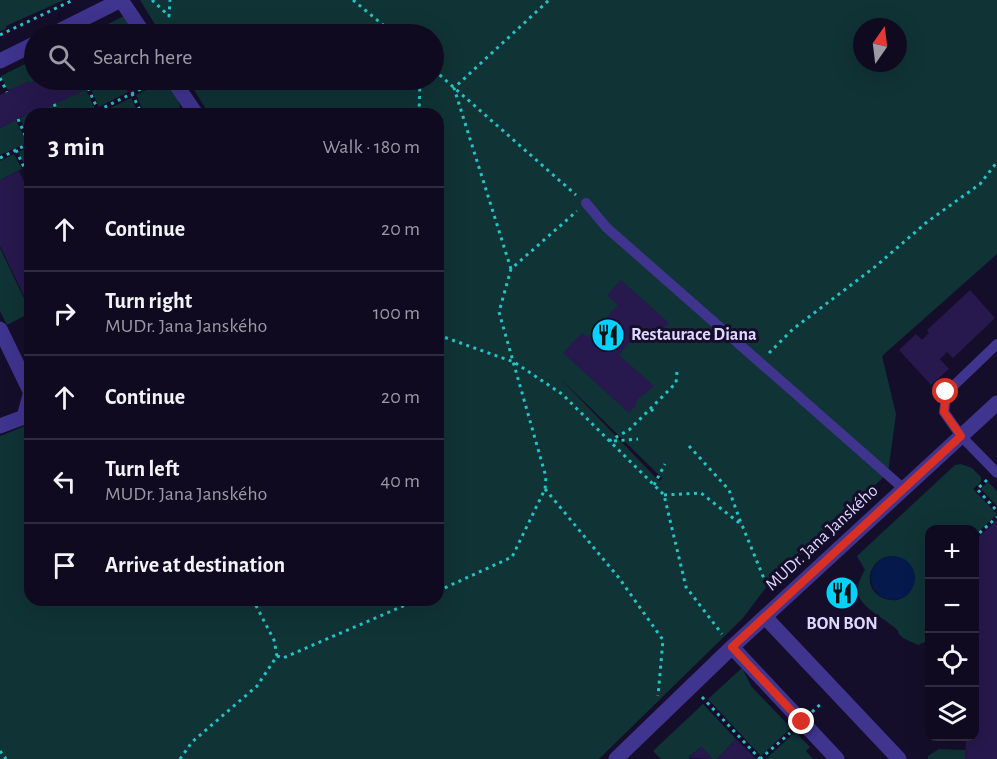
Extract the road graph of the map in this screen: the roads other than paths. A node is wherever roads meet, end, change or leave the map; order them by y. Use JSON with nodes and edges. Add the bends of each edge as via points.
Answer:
{"nodes":[{"id":1,"x":121,"y":0,"type":"edge"},
{"id":2,"x":73,"y":24,"type":"edge"},
{"id":3,"x":137,"y":24,"type":"edge"},
{"id":4,"x":24,"y":49,"type":"edge"},
{"id":5,"x":0,"y":61,"type":"edge"},
{"id":6,"x":179,"y":90,"type":"edge"},
{"id":7,"x":190,"y":108,"type":"edge"},
{"id":8,"x":586,"y":203,"type":"road end"},
{"id":9,"x":0,"y":329,"type":"edge"},
{"id":10,"x":997,"y":344,"type":"edge"},
{"id":11,"x":24,"y":379,"type":"edge"},
{"id":12,"x":997,"y":403,"type":"edge"},
{"id":13,"x":24,"y":417,"type":"edge"},
{"id":14,"x":0,"y":426,"type":"edge"},
{"id":15,"x":961,"y":436,"type":"junction"},
{"id":16,"x":994,"y":475,"type":"edge"},
{"id":17,"x":904,"y":489,"type":"junction"},
{"id":18,"x":765,"y":617,"type":"junction"},
{"id":19,"x":732,"y":647,"type":"junction"},
{"id":20,"x":616,"y":759,"type":"edge"},
{"id":21,"x":837,"y":759,"type":"edge"},
{"id":22,"x":899,"y":759,"type":"edge"}],
"edges":[{"from":1,"to":2,"type":"street"},
{"from":1,"to":3,"type":"street"},
{"from":4,"to":5,"type":"street"},
{"from":6,"to":7,"type":"street"},
{"from":8,"to":17,"type":"lane","via":[[607,228]]},
{"from":9,"to":11,"type":"street"},
{"from":10,"to":15,"type":"lane","via":[[946,392],[944,412]]},
{"from":12,"to":15,"type":"street","name":"MUDr. Jana Janského"},
{"from":13,"to":14,"type":"street"},
{"from":15,"to":16,"type":"lane"},
{"from":15,"to":17,"type":"street","name":"MUDr. Jana Janského"},
{"from":17,"to":18,"type":"street","name":"MUDr. Jana Janského"},
{"from":18,"to":19,"type":"street"},
{"from":18,"to":22,"type":"street","name":"MUDr. Jana Janského"},
{"from":19,"to":20,"type":"street"},
{"from":19,"to":21,"type":"street"}]}
